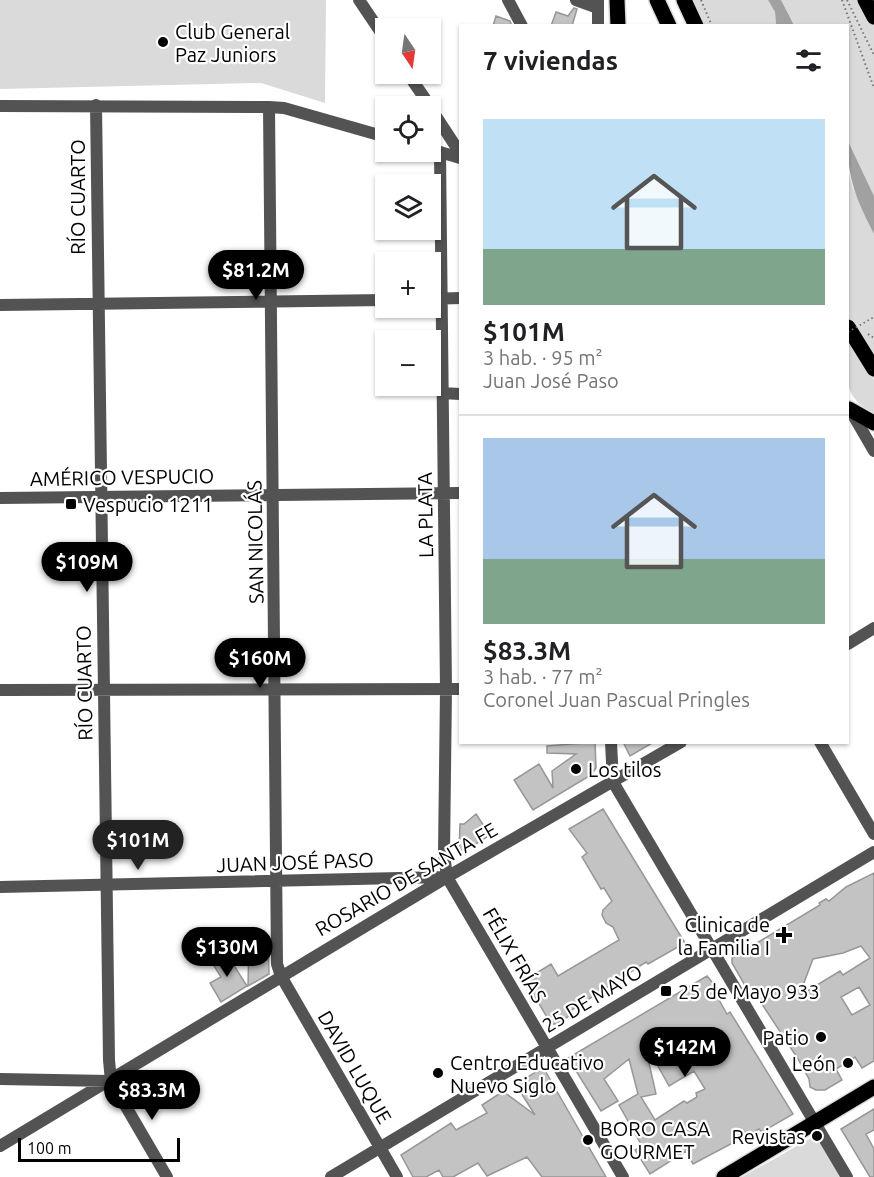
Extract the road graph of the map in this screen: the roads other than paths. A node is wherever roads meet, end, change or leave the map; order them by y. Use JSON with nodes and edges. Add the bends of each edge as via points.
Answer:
{"nodes":[{"id":1,"x":359,"y":0,"type":"edge"},
{"id":2,"x":508,"y":0,"type":"edge"},
{"id":3,"x":576,"y":0,"type":"edge"},
{"id":4,"x":618,"y":0,"type":"edge"},
{"id":5,"x":657,"y":0,"type":"edge"},
{"id":6,"x":684,"y":0,"type":"edge"},
{"id":7,"x":865,"y":0,"type":"edge"},
{"id":8,"x":872,"y":0,"type":"edge"},
{"id":9,"x":598,"y":4,"type":"edge"},
{"id":10,"x":874,"y":16,"type":"edge"},
{"id":11,"x":375,"y":24,"type":"edge"},
{"id":12,"x":521,"y":24,"type":"edge"},
{"id":13,"x":598,"y":24,"type":"edge"},
{"id":14,"x":618,"y":24,"type":"edge"},
{"id":15,"x":668,"y":24,"type":"edge"},
{"id":16,"x":695,"y":24,"type":"edge"},
{"id":17,"x":96,"y":105,"type":"junction"},
{"id":18,"x":0,"y":106,"type":"edge"},
{"id":19,"x":269,"y":107,"type":"junction"},
{"id":20,"x":441,"y":124,"type":"edge"},
{"id":21,"x":375,"y":134,"type":"edge"},
{"id":22,"x":459,"y":151,"type":"edge"},
{"id":23,"x":441,"y":153,"type":"edge"},
{"id":24,"x":459,"y":158,"type":"edge"},
{"id":25,"x":435,"y":162,"type":"edge"},
{"id":26,"x":436,"y":252,"type":"edge"},
{"id":27,"x":459,"y":298,"type":"edge"},
{"id":28,"x":441,"y":299,"type":"edge"},
{"id":29,"x":271,"y":300,"type":"junction"},
{"id":30,"x":375,"y":300,"type":"edge"},
{"id":31,"x":98,"y":303,"type":"junction"},
{"id":32,"x":0,"y":305,"type":"edge"},
{"id":33,"x":437,"y":318,"type":"edge"},
{"id":34,"x":849,"y":329,"type":"edge"},
{"id":35,"x":874,"y":369,"type":"edge"},
{"id":36,"x":442,"y":393,"type":"junction"},
{"id":37,"x":459,"y":394,"type":"edge"},
{"id":38,"x":849,"y":410,"type":"edge"},
{"id":39,"x":849,"y":411,"type":"edge"},
{"id":40,"x":874,"y":423,"type":"edge"},
{"id":41,"x":874,"y":451,"type":"edge"},
{"id":42,"x":444,"y":493,"type":"junction"},
{"id":43,"x":459,"y":493,"type":"edge"},
{"id":44,"x":274,"y":495,"type":"junction"},
{"id":45,"x":100,"y":497,"type":"junction"},
{"id":46,"x":0,"y":498,"type":"edge"},
{"id":47,"x":874,"y":628,"type":"edge"},
{"id":48,"x":849,"y":643,"type":"edge"},
{"id":49,"x":103,"y":688,"type":"junction"},
{"id":50,"x":275,"y":688,"type":"junction"},
{"id":51,"x":446,"y":689,"type":"junction"},
{"id":52,"x":459,"y":689,"type":"edge"},
{"id":53,"x":0,"y":690,"type":"edge"},
{"id":54,"x":611,"y":744,"type":"edge"},
{"id":55,"x":678,"y":744,"type":"edge"},
{"id":56,"x":821,"y":744,"type":"edge"},
{"id":57,"x":613,"y":782,"type":"junction"},
{"id":58,"x":874,"y":834,"type":"edge"},
{"id":59,"x":874,"y":852,"type":"edge"},
{"id":60,"x":447,"y":877,"type":"junction"},
{"id":61,"x":277,"y":882,"type":"junction"},
{"id":62,"x":106,"y":886,"type":"junction"},
{"id":63,"x":0,"y":887,"type":"edge"},
{"id":64,"x":712,"y":949,"type":"junction"},
{"id":65,"x":280,"y":976,"type":"junction"},
{"id":66,"x":547,"y":1048,"type":"junction"},
{"id":67,"x":0,"y":1079,"type":"edge"},
{"id":68,"x":111,"y":1081,"type":"junction"},
{"id":69,"x":874,"y":1087,"type":"edge"},
{"id":70,"x":815,"y":1123,"type":"junction"},
{"id":71,"x":0,"y":1146,"type":"edge"},
{"id":72,"x":380,"y":1148,"type":"junction"},
{"id":73,"x":167,"y":1177,"type":"edge"},
{"id":74,"x":331,"y":1177,"type":"edge"},
{"id":75,"x":397,"y":1177,"type":"edge"},
{"id":76,"x":623,"y":1177,"type":"edge"},
{"id":77,"x":724,"y":1177,"type":"edge"},
{"id":78,"x":847,"y":1177,"type":"edge"}],
"edges":[{"from":1,"to":11,"type":"street"},
{"from":2,"to":12,"type":"street"},
{"from":3,"to":9,"type":"street"},
{"from":4,"to":14,"type":"main road"},
{"from":5,"to":15,"type":"main road"},
{"from":6,"to":16,"type":"main road"},
{"from":7,"to":10,"type":"main road"},
{"from":8,"to":10,"type":"main road"},
{"from":9,"to":13,"type":"street"},
{"from":17,"to":18,"type":"street"},
{"from":17,"to":19,"type":"street"},
{"from":17,"to":31,"type":"street","name":"RÍO CUARTO"},
{"from":19,"to":21,"type":"street"},
{"from":19,"to":29,"type":"street","name":"SAN NICOLÁS"},
{"from":20,"to":22,"type":"street"},
{"from":23,"to":24,"type":"street"},
{"from":25,"to":26,"type":"street","name":"LA PLATA"},
{"from":27,"to":28,"type":"street"},
{"from":29,"to":30,"type":"street"},
{"from":29,"to":31,"type":"street"},
{"from":29,"to":44,"type":"street","name":"SAN NICOLÁS"},
{"from":31,"to":32,"type":"street"},
{"from":31,"to":45,"type":"street","name":"RÍO CUARTO"},
{"from":33,"to":36,"type":"street","name":"LA PLATA"},
{"from":34,"to":35,"type":"main road"},
{"from":36,"to":37,"type":"street"},
{"from":36,"to":42,"type":"street","name":"LA PLATA"},
{"from":38,"to":40,"type":"main road"},
{"from":39,"to":41,"type":"street"},
{"from":42,"to":43,"type":"street","name":"AMÉRICO VESPUCIO"},
{"from":42,"to":44,"type":"street","name":"AMÉRICO VESPUCIO"},
{"from":42,"to":51,"type":"street","name":"LA PLATA"},
{"from":44,"to":45,"type":"street","name":"AMÉRICO VESPUCIO"},
{"from":44,"to":50,"type":"street","name":"SAN NICOLÁS"},
{"from":45,"to":46,"type":"street","name":"AMÉRICO VESPUCIO"},
{"from":45,"to":49,"type":"street","name":"RÍO CUARTO"},
{"from":47,"to":48,"type":"street"},
{"from":49,"to":50,"type":"street"},
{"from":49,"to":53,"type":"street"},
{"from":49,"to":62,"type":"street","name":"RÍO CUARTO"},
{"from":50,"to":51,"type":"street"},
{"from":50,"to":61,"type":"street","name":"SAN NICOLÁS"},
{"from":51,"to":52,"type":"street"},
{"from":51,"to":60,"type":"street","name":"LA PLATA"},
{"from":54,"to":57,"type":"street"},
{"from":55,"to":57,"type":"street","name":"ROSARIO DE SANTA FE"},
{"from":56,"to":58,"type":"street"},
{"from":57,"to":60,"type":"street","name":"ROSARIO DE SANTA FE"},
{"from":57,"to":64,"type":"street"},
{"from":59,"to":64,"type":"street","name":"25 DE MAYO"},
{"from":60,"to":61,"type":"street","name":"JUAN JOSÉ PASO"},
{"from":60,"to":65,"type":"street","name":"ROSARIO DE SANTA FE"},
{"from":60,"to":66,"type":"street","name":"FÉLIX FRÍAS"},
{"from":61,"to":62,"type":"street","name":"JUAN JOSÉ PASO"},
{"from":61,"to":65,"type":"street","name":"SAN NICOLÁS"},
{"from":62,"to":63,"type":"street","name":"JUAN JOSÉ PASO"},
{"from":62,"to":68,"type":"street","name":"RÍO CUARTO"},
{"from":64,"to":66,"type":"street","name":"25 DE MAYO"},
{"from":64,"to":70,"type":"street"},
{"from":65,"to":68,"type":"street","name":"ROSARIO DE SANTA FE"},
{"from":65,"to":72,"type":"street","name":"DAVID LUQUE"},
{"from":66,"to":72,"type":"street","name":"25 DE MAYO"},
{"from":66,"to":76,"type":"street","name":"FÉLIX FRÍAS"},
{"from":67,"to":68,"type":"street"},
{"from":68,"to":71,"type":"street","name":"ROSARIO DE SANTA FE"},
{"from":68,"to":73,"type":"street"},
{"from":69,"to":70,"type":"main road"},
{"from":70,"to":77,"type":"main road"},
{"from":70,"to":78,"type":"street"},
{"from":72,"to":74,"type":"street","name":"25 DE MAYO"},
{"from":72,"to":75,"type":"street","name":"DAVID LUQUE"}]}
